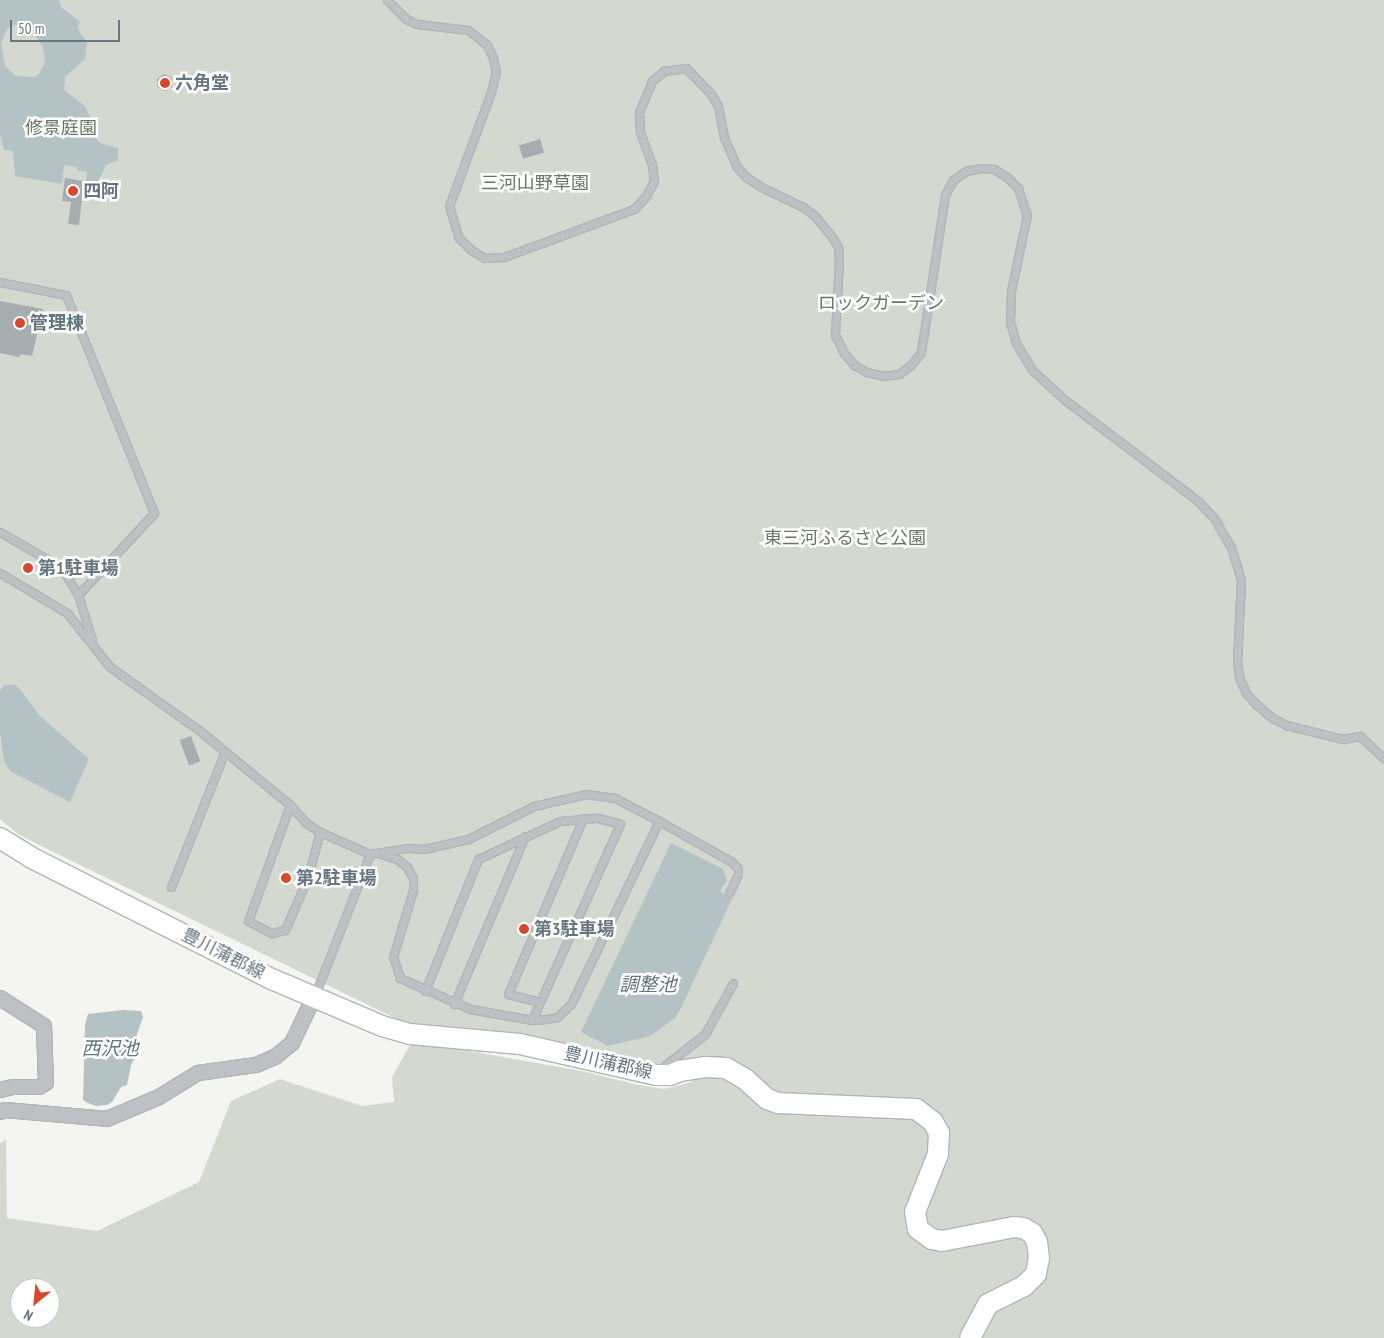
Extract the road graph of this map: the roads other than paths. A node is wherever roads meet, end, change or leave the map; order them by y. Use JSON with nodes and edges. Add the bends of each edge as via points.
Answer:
{"nodes":[{"id":1,"x":387,"y":0,"type":"edge"},
{"id":2,"x":0,"y":282,"type":"edge"},
{"id":3,"x":0,"y":532,"type":"edge"},
{"id":4,"x":0,"y":573,"type":"edge"},
{"id":5,"x":78,"y":595,"type":"junction"},
{"id":6,"x":94,"y":646,"type":"junction"},
{"id":7,"x":225,"y":751,"type":"junction"},
{"id":8,"x":1384,"y":758,"type":"edge"},
{"id":9,"x":290,"y":806,"type":"junction"},
{"id":10,"x":583,"y":818,"type":"junction"},
{"id":11,"x":659,"y":821,"type":"junction"},
{"id":12,"x":320,"y":832,"type":"junction"},
{"id":13,"x":525,"y":836,"type":"junction"},
{"id":14,"x":0,"y":838,"type":"edge"},
{"id":15,"x":370,"y":854,"type":"junction"},
{"id":16,"x":382,"y":854,"type":"junction"},
{"id":17,"x":171,"y":887,"type":"dead end"},
{"id":18,"x":729,"y":894,"type":"dead end"},
{"id":19,"x":733,"y":983,"type":"dead end"},
{"id":20,"x":424,"y":991,"type":"junction"},
{"id":21,"x":314,"y":997,"type":"junction"},
{"id":22,"x":0,"y":998,"type":"edge"},
{"id":23,"x":540,"y":1002,"type":"junction"},
{"id":24,"x":454,"y":1004,"type":"junction"},
{"id":25,"x":532,"y":1020,"type":"junction"},
{"id":26,"x":657,"y":1075,"type":"junction"},
{"id":27,"x":0,"y":1090,"type":"edge"},
{"id":28,"x":0,"y":1112,"type":"edge"},
{"id":29,"x":970,"y":1338,"type":"edge"}],
"edges":[{"from":1,"to":8,"type":"lane","via":[[406,19],[417,24],[468,30],[487,45],[493,58],[496,72],[491,92],[449,206],[459,238],[471,250],[485,258],[504,257],[634,208],[654,181],[652,164],[640,132],[639,112],[652,81],[664,72],[686,68],[718,106],[724,137],[737,167],[763,188],[816,216],[838,247],[835,335],[854,365],[867,372],[884,376],[899,374],[921,352],[945,195],[954,180],[966,171],[982,168],[994,169],[1007,177],[1018,188],[1027,215],[1011,291],[1010,322],[1016,343],[1032,370],[1065,400],[1198,501],[1214,518],[1231,547],[1241,580],[1237,662],[1246,693],[1271,717],[1286,725],[1336,738],[1360,736]]},
{"from":2,"to":5,"type":"lane","via":[[66,295],[154,513]]},
{"from":3,"to":5,"type":"lane","via":[[57,565]]},
{"from":4,"to":6,"type":"lane","via":[[67,613]]},
{"from":5,"to":6,"type":"lane"},
{"from":6,"to":7,"type":"lane","via":[[110,667]]},
{"from":7,"to":9,"type":"lane"},
{"from":7,"to":17,"type":"lane"},
{"from":9,"to":12,"type":"lane"},
{"from":9,"to":12,"type":"lane","via":[[248,921],[272,934],[285,930],[307,879]]},
{"from":10,"to":13,"type":"lane","via":[[560,822]]},
{"from":10,"to":23,"type":"lane","via":[[508,994]]},
{"from":10,"to":23,"type":"lane","via":[[620,824]]},
{"from":11,"to":16,"type":"lane","via":[[615,798],[586,794],[534,806],[468,839]]},
{"from":11,"to":18,"type":"lane","via":[[732,862],[738,874]]},
{"from":11,"to":25,"type":"lane","via":[[571,1004],[557,1017]]},
{"from":12,"to":15,"type":"lane"},
{"from":13,"to":20,"type":"lane","via":[[478,859]]},
{"from":13,"to":24,"type":"lane"},
{"from":14,"to":21,"type":"main road","name":"豊川蒲郡線","via":[[30,857]]},
{"from":15,"to":16,"type":"lane"},
{"from":15,"to":21,"type":"lane"},
{"from":16,"to":20,"type":"lane","via":[[397,859],[414,878],[393,957],[400,978]]},
{"from":19,"to":26,"type":"lane","via":[[705,1034],[667,1063]]},
{"from":20,"to":24,"type":"lane"},
{"from":21,"to":26,"type":"main road","name":"豊川蒲郡線","via":[[362,1019],[410,1034],[520,1044]]},
{"from":21,"to":28,"type":"street","via":[[292,1043],[256,1065],[198,1073],[159,1097],[107,1119]]},
{"from":22,"to":27,"type":"street","via":[[44,1026],[46,1083],[39,1087]]},
{"from":23,"to":25,"type":"lane"},
{"from":24,"to":25,"type":"lane"},
{"from":26,"to":29,"type":"main road","name":"豊川蒲郡線","via":[[706,1067],[726,1068],[767,1099],[778,1103],[916,1109],[925,1114],[939,1134],[938,1154],[915,1212],[918,1229],[932,1240],[942,1241],[1014,1227],[1032,1233],[1037,1242],[1036,1274],[1024,1286],[988,1304]]}]}
